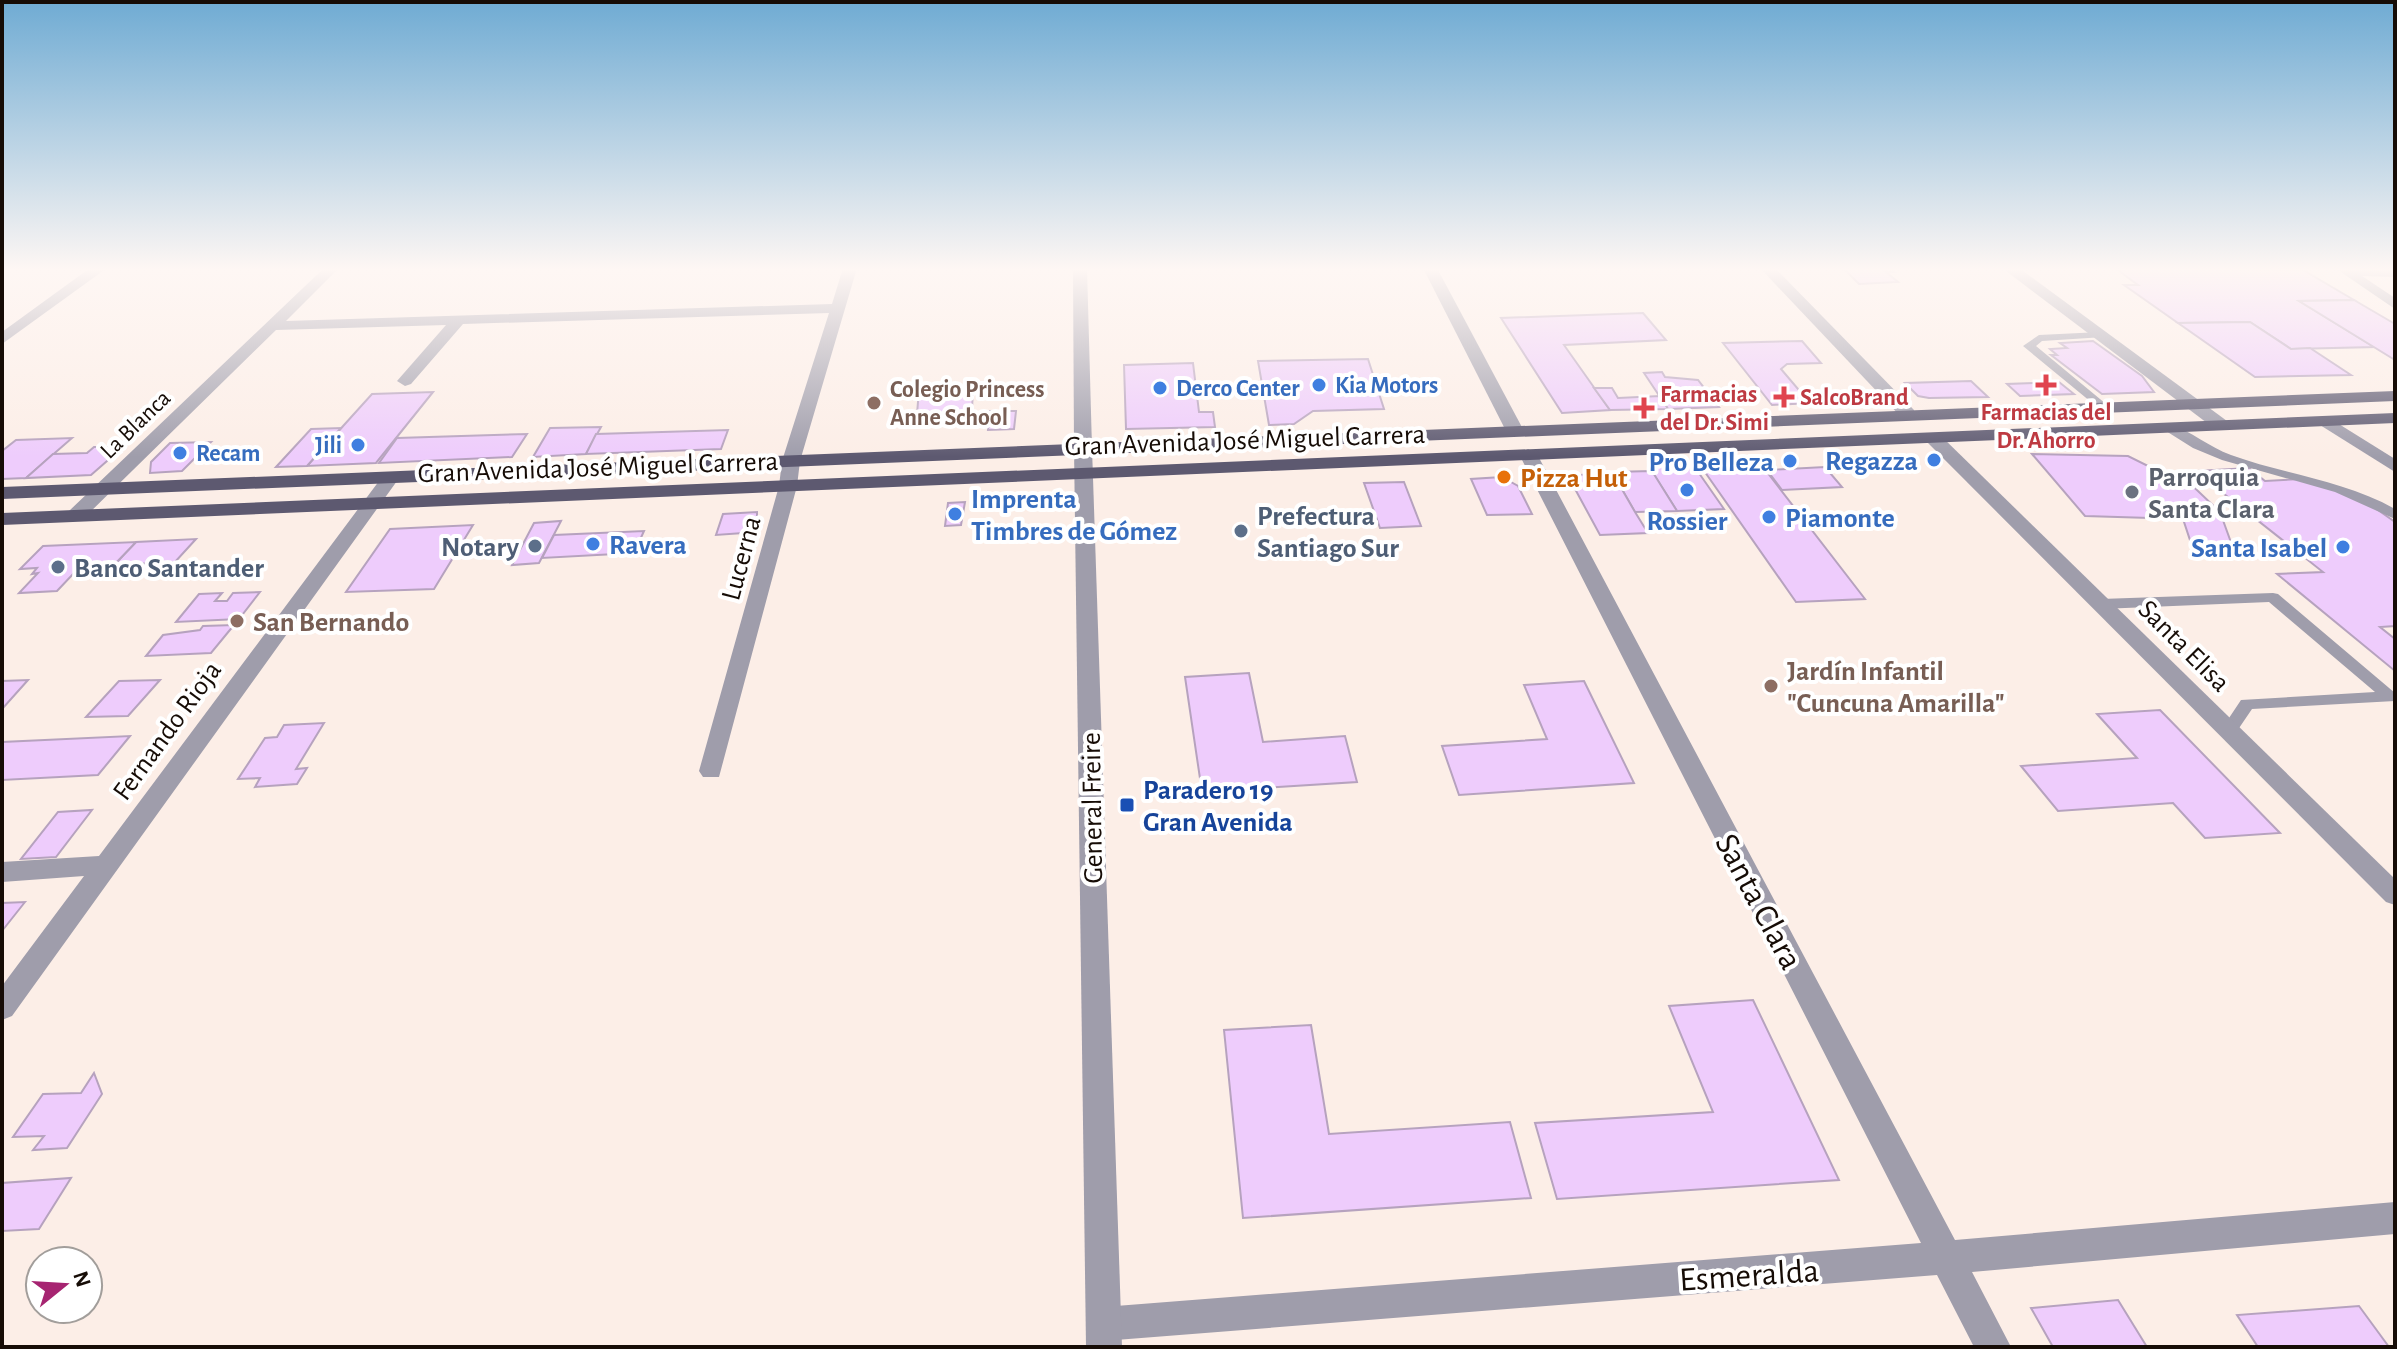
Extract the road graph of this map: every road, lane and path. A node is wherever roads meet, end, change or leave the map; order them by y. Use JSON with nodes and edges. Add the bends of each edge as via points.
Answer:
{"nodes":[{"id":1,"x":267,"y":331,"type":"edge"},
{"id":2,"x":449,"y":331,"type":"edge"},
{"id":3,"x":831,"y":331,"type":"edge"},
{"id":4,"x":1081,"y":331,"type":"edge"},
{"id":5,"x":1463,"y":331,"type":"edge"},
{"id":6,"x":1828,"y":331,"type":"edge"},
{"id":7,"x":2095,"y":331,"type":"edge"},
{"id":8,"x":2100,"y":335,"type":"junction"},
{"id":9,"x":405,"y":381,"type":"dead end"},
{"id":10,"x":2395,"y":396,"type":"edge"},
{"id":11,"x":2192,"y":403,"type":"junction"},
{"id":12,"x":2102,"y":407,"type":"junction"},
{"id":13,"x":1908,"y":414,"type":"junction"},
{"id":14,"x":1876,"y":416,"type":"junction"},
{"id":15,"x":2395,"y":418,"type":"edge"},
{"id":16,"x":2326,"y":421,"type":"junction"},
{"id":17,"x":2221,"y":425,"type":"junction"},
{"id":18,"x":2170,"y":428,"type":"junction"},
{"id":19,"x":1515,"y":431,"type":"junction"},
{"id":20,"x":1933,"y":438,"type":"junction"},
{"id":21,"x":1528,"y":454,"type":"junction"},
{"id":22,"x":791,"y":461,"type":"junction"},
{"id":23,"x":1083,"y":461,"type":"junction"},
{"id":24,"x":2395,"y":467,"type":"edge"},
{"id":25,"x":391,"y":477,"type":"junction"},
{"id":26,"x":788,"y":486,"type":"junction"},
{"id":27,"x":104,"y":488,"type":"junction"},
{"id":28,"x":2,"y":493,"type":"edge"},
{"id":29,"x":371,"y":503,"type":"junction"},
{"id":30,"x":76,"y":515,"type":"junction"},
{"id":31,"x":2395,"y":515,"type":"edge"},
{"id":32,"x":2,"y":519,"type":"edge"},
{"id":33,"x":2101,"y":604,"type":"junction"},
{"id":34,"x":2229,"y":730,"type":"junction"},
{"id":35,"x":711,"y":771,"type":"dead end"},
{"id":36,"x":106,"y":865,"type":"junction"},
{"id":37,"x":2,"y":872,"type":"edge"},
{"id":38,"x":2395,"y":895,"type":"edge"},
{"id":39,"x":2,"y":1008,"type":"edge"},
{"id":40,"x":2395,"y":1218,"type":"edge"},
{"id":41,"x":1946,"y":1258,"type":"junction"},
{"id":42,"x":1104,"y":1336,"type":"edge"},
{"id":43,"x":1993,"y":1347,"type":"edge"}],
"edges":[{"from":1,"to":27,"type":"street","name":"La Blanca"},
{"from":2,"to":9,"type":"street"},
{"from":3,"to":22,"type":"street","name":"Lucerna"},
{"from":4,"to":23,"type":"street","name":"General Freire"},
{"from":5,"to":19,"type":"street"},
{"from":6,"to":13,"type":"street"},
{"from":7,"to":8,"type":"street"},
{"from":8,"to":11,"type":"street"},
{"from":8,"to":12,"type":"lane","via":[[2039,338],[2029,346]]},
{"from":10,"to":11,"type":"main road","name":"Gran Avenida José Miguel Carrera"},
{"from":11,"to":12,"type":"main road","name":"Gran Avenida José Miguel Carrera"},
{"from":11,"to":17,"type":"street"},
{"from":12,"to":13,"type":"main road","name":"Gran Avenida José Miguel Carrera"},
{"from":13,"to":14,"type":"main road","name":"Gran Avenida José Miguel Carrera"},
{"from":14,"to":19,"type":"main road","name":"Gran Avenida José Miguel Carrera"},
{"from":14,"to":20,"type":"main road"},
{"from":15,"to":16,"type":"main road","name":"Gran Avenida José Miguel Carrera"},
{"from":16,"to":17,"type":"main road","name":"Gran Avenida José Miguel Carrera"},
{"from":16,"to":24,"type":"street"},
{"from":17,"to":18,"type":"main road","name":"Gran Avenida José Miguel Carrera"},
{"from":18,"to":20,"type":"main road","name":"Gran Avenida José Miguel Carrera"},
{"from":18,"to":31,"type":"lane","via":[[2213,455],[2353,490]]},
{"from":19,"to":23,"type":"main road","name":"Gran Avenida José Miguel Carrera"},
{"from":20,"to":21,"type":"main road","name":"Gran Avenida José Miguel Carrera"},
{"from":20,"to":33,"type":"street","name":"Santa Elisa"},
{"from":21,"to":23,"type":"main road","name":"Gran Avenida José Miguel Carrera"},
{"from":21,"to":41,"type":"street","name":"Santa Clara"},
{"from":22,"to":23,"type":"main road","name":"Gran Avenida José Miguel Carrera"},
{"from":22,"to":25,"type":"main road","name":"Gran Avenida José Miguel Carrera"},
{"from":22,"to":26,"type":"street","name":"Lucerna"},
{"from":23,"to":26,"type":"main road","name":"Gran Avenida José Miguel Carrera"},
{"from":23,"to":42,"type":"street","name":"General Freire"},
{"from":25,"to":27,"type":"main road","name":"Gran Avenida José Miguel Carrera"},
{"from":25,"to":29,"type":"street","name":"Fernando Rioja"},
{"from":26,"to":29,"type":"main road","name":"Gran Avenida José Miguel Carrera"},
{"from":26,"to":35,"type":"street","name":"Lucerna"},
{"from":27,"to":28,"type":"main road","name":"Gran Avenida José Miguel Carrera"},
{"from":27,"to":30,"type":"street","name":"La Blanca"},
{"from":29,"to":30,"type":"main road","name":"Gran Avenida José Miguel Carrera"},
{"from":29,"to":36,"type":"street","name":"Fernando Rioja"},
{"from":30,"to":32,"type":"main road","name":"Gran Avenida José Miguel Carrera"},
{"from":33,"to":34,"type":"street","name":"Santa Elisa"},
{"from":33,"to":34,"type":"lane","via":[[2273,597],[2390,697],[2247,704]]},
{"from":34,"to":38,"type":"street","name":"Santa Elisa"},
{"from":36,"to":37,"type":"street"},
{"from":36,"to":39,"type":"street","name":"Fernando Rioja"},
{"from":40,"to":41,"type":"street","name":"Esmeralda"},
{"from":41,"to":42,"type":"street","name":"Esmeralda"},
{"from":41,"to":43,"type":"street","name":"Santa Clara"}]}
